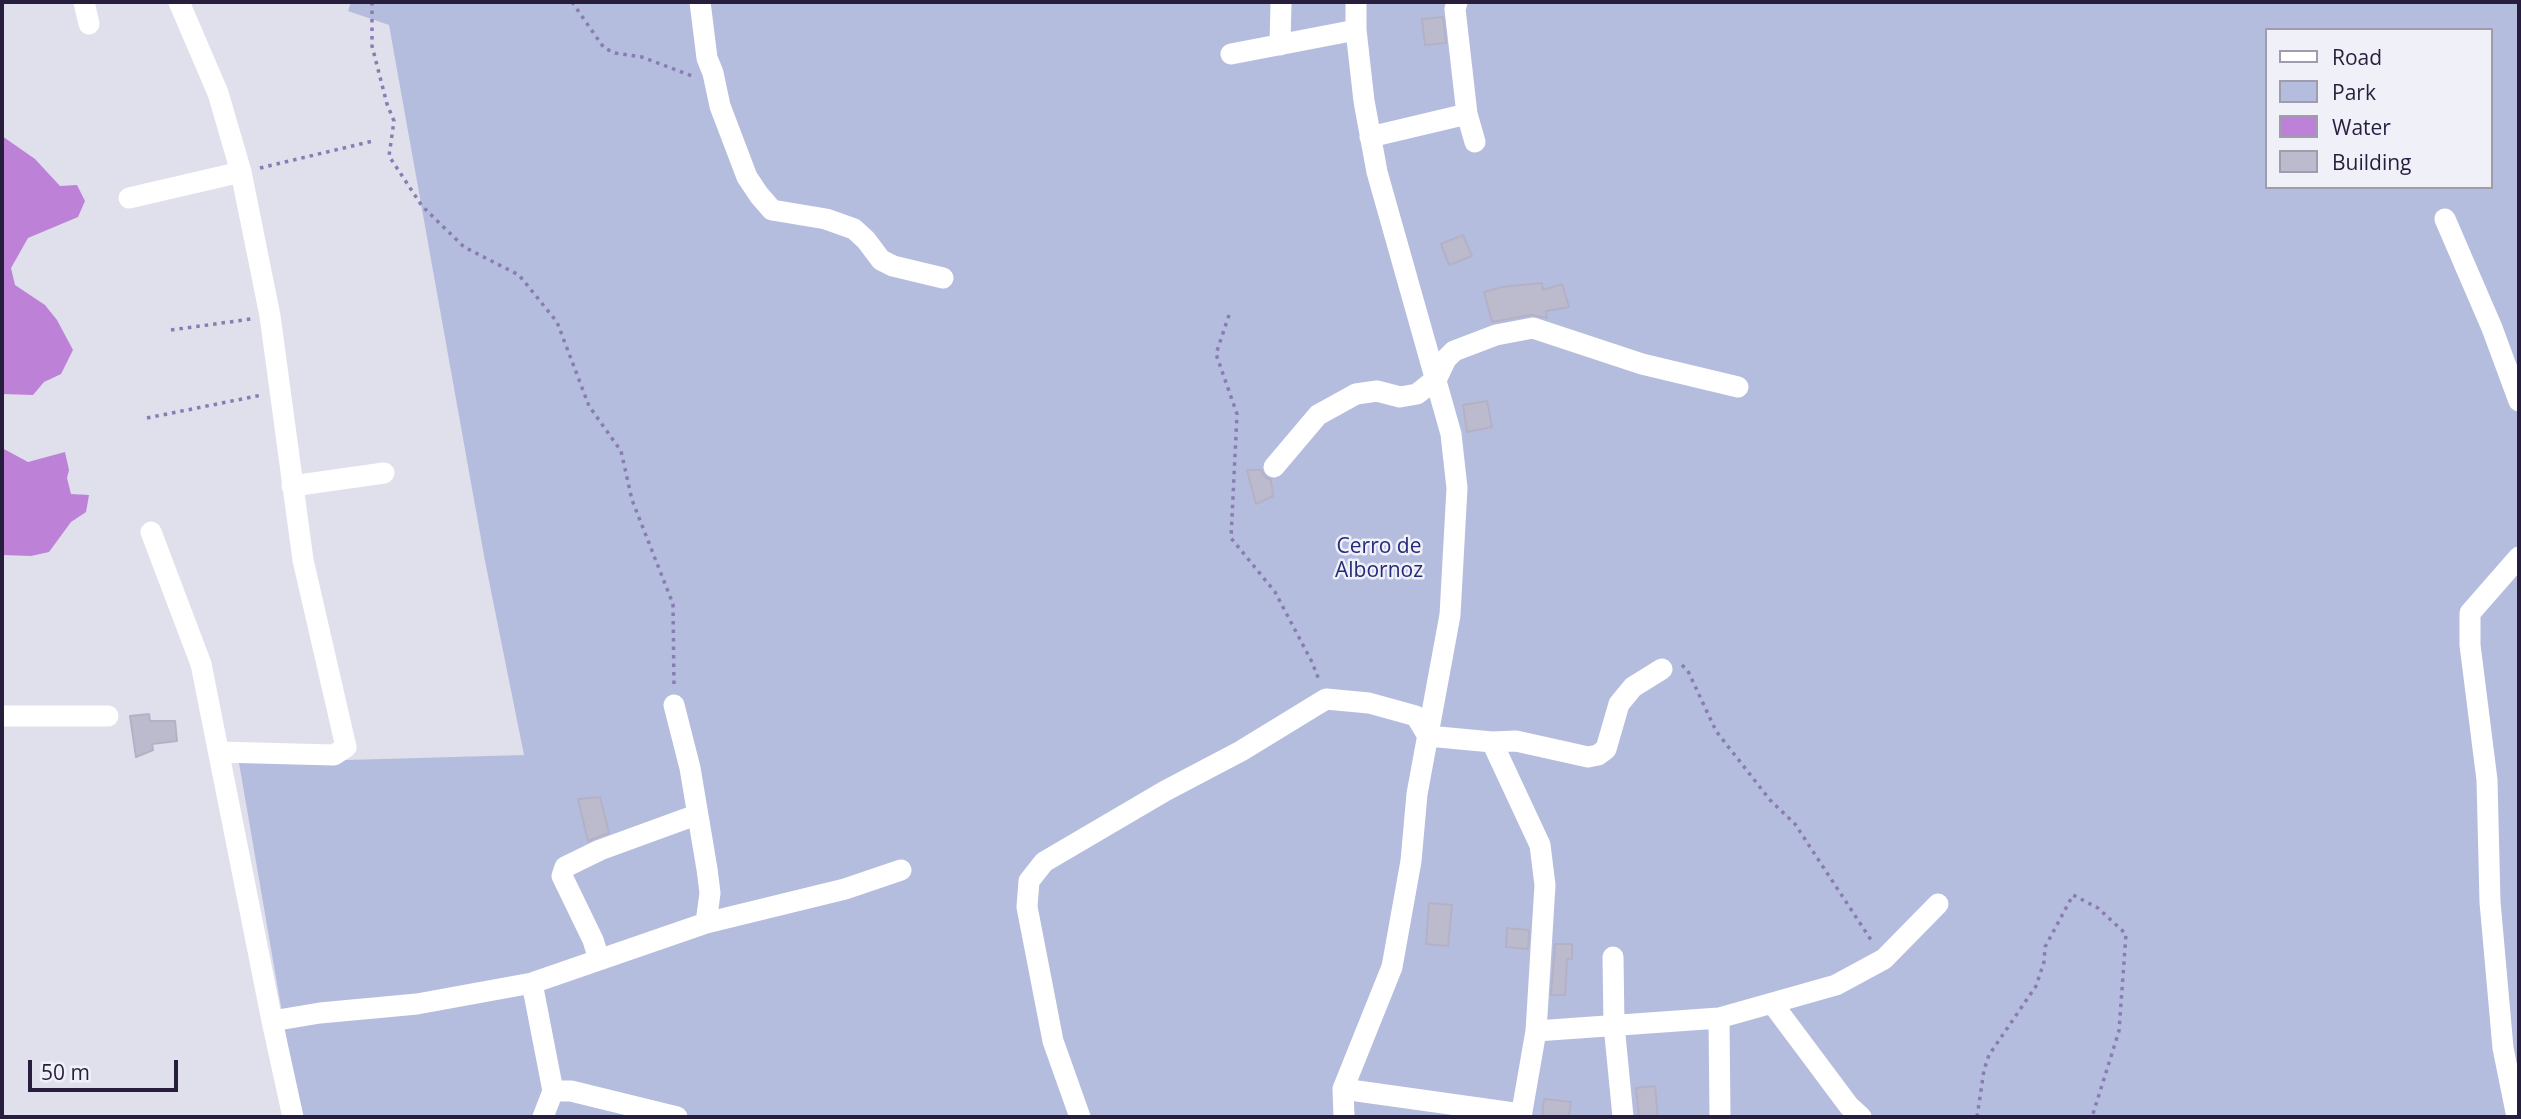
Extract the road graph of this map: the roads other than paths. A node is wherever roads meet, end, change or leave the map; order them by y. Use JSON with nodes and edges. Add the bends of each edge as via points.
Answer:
{"nodes":[{"id":1,"x":84,"y":2,"type":"edge"},
{"id":2,"x":179,"y":2,"type":"edge"},
{"id":3,"x":700,"y":2,"type":"edge"},
{"id":4,"x":1281,"y":2,"type":"edge"},
{"id":5,"x":1356,"y":2,"type":"edge"},
{"id":6,"x":1457,"y":2,"type":"edge"},
{"id":7,"x":89,"y":24,"type":"dead end"},
{"id":8,"x":1356,"y":30,"type":"junction"},
{"id":9,"x":1280,"y":45,"type":"junction"},
{"id":10,"x":1231,"y":54,"type":"dead end"},
{"id":11,"x":1467,"y":114,"type":"junction"},
{"id":12,"x":1370,"y":137,"type":"junction"},
{"id":13,"x":1475,"y":142,"type":"dead end"},
{"id":14,"x":241,"y":172,"type":"junction"},
{"id":15,"x":129,"y":198,"type":"dead end"},
{"id":16,"x":2445,"y":219,"type":"dead end"},
{"id":17,"x":943,"y":278,"type":"dead end"},
{"id":18,"x":1437,"y":378,"type":"junction"},
{"id":19,"x":1738,"y":387,"type":"dead end"},
{"id":20,"x":2519,"y":401,"type":"edge"},
{"id":21,"x":1274,"y":467,"type":"dead end"},
{"id":22,"x":384,"y":473,"type":"dead end"},
{"id":23,"x":292,"y":486,"type":"junction"},
{"id":24,"x":151,"y":532,"type":"dead end"},
{"id":25,"x":2519,"y":557,"type":"edge"},
{"id":26,"x":1662,"y":669,"type":"road end"},
{"id":27,"x":674,"y":705,"type":"road end"},
{"id":28,"x":2,"y":716,"type":"edge"},
{"id":29,"x":108,"y":716,"type":"dead end"},
{"id":30,"x":1428,"y":736,"type":"junction"},
{"id":31,"x":1492,"y":742,"type":"junction"},
{"id":32,"x":219,"y":752,"type":"junction"},
{"id":33,"x":696,"y":815,"type":"junction"},
{"id":34,"x":901,"y":870,"type":"dead end"},
{"id":35,"x":1938,"y":904,"type":"dead end"},
{"id":36,"x":706,"y":923,"type":"junction"},
{"id":37,"x":1613,"y":957,"type":"dead end"},
{"id":38,"x":599,"y":959,"type":"junction"},
{"id":39,"x":532,"y":983,"type":"junction"},
{"id":40,"x":1772,"y":1003,"type":"junction"},
{"id":41,"x":1719,"y":1018,"type":"junction"},
{"id":42,"x":272,"y":1021,"type":"junction"},
{"id":43,"x":1614,"y":1025,"type":"junction"},
{"id":44,"x":1536,"y":1031,"type":"junction"},
{"id":45,"x":1343,"y":1088,"type":"junction"},
{"id":46,"x":553,"y":1091,"type":"junction"},
{"id":47,"x":1521,"y":1116,"type":"edge"},
{"id":48,"x":293,"y":1117,"type":"edge"},
{"id":49,"x":543,"y":1117,"type":"edge"},
{"id":50,"x":677,"y":1117,"type":"edge"},
{"id":51,"x":1080,"y":1117,"type":"edge"},
{"id":52,"x":1344,"y":1117,"type":"edge"},
{"id":53,"x":1623,"y":1117,"type":"edge"},
{"id":54,"x":1720,"y":1117,"type":"edge"},
{"id":55,"x":1861,"y":1117,"type":"edge"},
{"id":56,"x":2517,"y":1117,"type":"edge"}],
"edges":[{"from":1,"to":7,"type":"street"},
{"from":2,"to":14,"type":"street","via":[[218,93]]},
{"from":3,"to":17,"type":"street","via":[[707,58],[720,106],[747,177],[759,195],[772,209],[854,229],[881,260],[893,266]]},
{"from":4,"to":9,"type":"street"},
{"from":5,"to":8,"type":"street"},
{"from":6,"to":11,"type":"street"},
{"from":8,"to":9,"type":"street"},
{"from":8,"to":12,"type":"street"},
{"from":9,"to":10,"type":"street"},
{"from":11,"to":12,"type":"street"},
{"from":11,"to":13,"type":"street"},
{"from":12,"to":18,"type":"street"},
{"from":14,"to":15,"type":"street"},
{"from":14,"to":23,"type":"street","via":[[270,316]]},
{"from":16,"to":20,"type":"street"},
{"from":18,"to":19,"type":"street","via":[[1454,351],[1496,335],[1533,328],[1642,364]]},
{"from":18,"to":21,"type":"street","via":[[1410,396],[1377,391],[1356,394],[1318,415]]},
{"from":18,"to":30,"type":"street","via":[[1451,434],[1457,488],[1450,615]]},
{"from":22,"to":23,"type":"street"},
{"from":23,"to":32,"type":"street","via":[[303,560],[346,747],[334,755]]},
{"from":24,"to":32,"type":"street","via":[[201,664]]},
{"from":25,"to":56,"type":"street","via":[[2470,613],[2487,779],[2490,902],[2504,1048]]},
{"from":26,"to":31,"type":"street","via":[[1633,687],[1619,704],[1606,749],[1598,755],[1588,757],[1516,741]]},
{"from":27,"to":33,"type":"street"},
{"from":28,"to":29,"type":"street"},
{"from":30,"to":31,"type":"street"},
{"from":30,"to":45,"type":"street","via":[[1392,967]]},
{"from":30,"to":51,"type":"street","via":[[1416,716],[1369,702],[1326,699],[1044,862],[1029,881],[1027,907],[1053,1041]]},
{"from":31,"to":44,"type":"street","via":[[1540,845],[1545,885]]},
{"from":32,"to":42,"type":"street"},
{"from":33,"to":36,"type":"street","via":[[710,893]]},
{"from":33,"to":38,"type":"street","via":[[565,867],[562,876]]},
{"from":34,"to":36,"type":"street","via":[[845,889]]},
{"from":35,"to":40,"type":"street","via":[[1884,959],[1836,985]]},
{"from":36,"to":38,"type":"street"},
{"from":37,"to":43,"type":"street"},
{"from":38,"to":39,"type":"street"},
{"from":39,"to":42,"type":"street","via":[[417,1004]]},
{"from":39,"to":46,"type":"street"},
{"from":40,"to":41,"type":"street"},
{"from":40,"to":55,"type":"street"},
{"from":41,"to":43,"type":"street"},
{"from":41,"to":54,"type":"street"},
{"from":42,"to":48,"type":"street"},
{"from":43,"to":44,"type":"street"},
{"from":43,"to":53,"type":"street"},
{"from":44,"to":47,"type":"street"},
{"from":45,"to":47,"type":"street"},
{"from":45,"to":52,"type":"street"},
{"from":46,"to":49,"type":"street"},
{"from":46,"to":50,"type":"street","via":[[571,1091]]}]}
